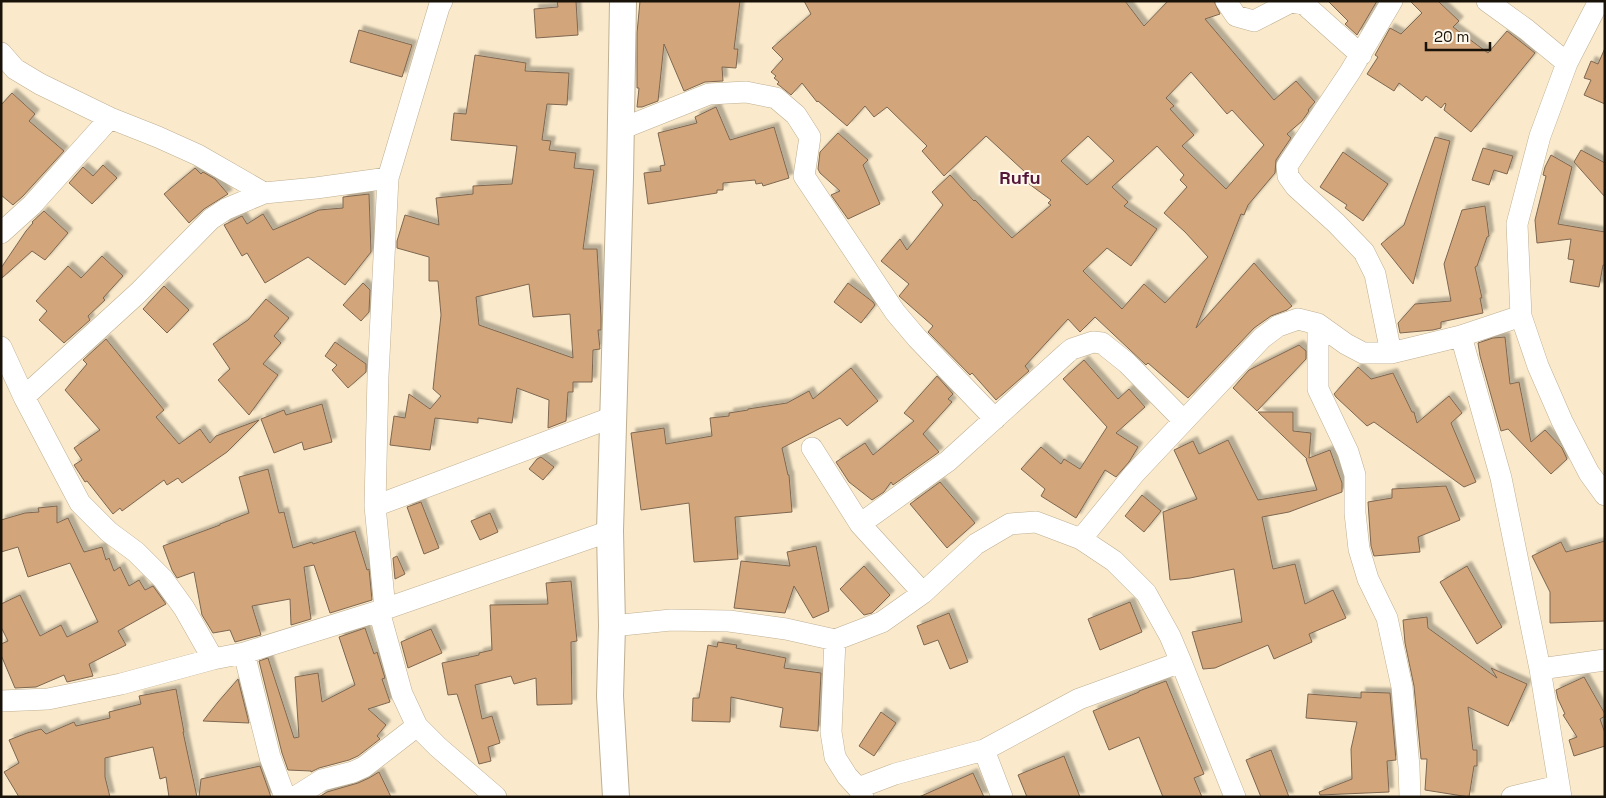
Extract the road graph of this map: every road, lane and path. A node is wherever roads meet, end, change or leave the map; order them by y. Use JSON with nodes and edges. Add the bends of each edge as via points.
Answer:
{"nodes":[{"id":1,"x":442,"y":1,"type":"edge"},
{"id":2,"x":623,"y":1,"type":"edge"},
{"id":3,"x":1226,"y":1,"type":"edge"},
{"id":4,"x":1392,"y":1,"type":"edge"},
{"id":5,"x":1488,"y":1,"type":"edge"},
{"id":6,"x":1599,"y":1,"type":"edge"},
{"id":7,"x":1,"y":53,"type":"edge"},
{"id":8,"x":1361,"y":54,"type":"junction"},
{"id":9,"x":1567,"y":62,"type":"junction"},
{"id":10,"x":110,"y":118,"type":"junction"},
{"id":11,"x":621,"y":129,"type":"junction"},
{"id":12,"x":388,"y":178,"type":"junction"},
{"id":13,"x":264,"y":193,"type":"junction"},
{"id":14,"x":1,"y":233,"type":"edge"},
{"id":15,"x":1521,"y":316,"type":"junction"},
{"id":16,"x":1318,"y":324,"type":"junction"},
{"id":17,"x":1462,"y":336,"type":"junction"},
{"id":18,"x":1,"y":347,"type":"edge"},
{"id":19,"x":1391,"y":353,"type":"junction"},
{"id":20,"x":24,"y":397,"type":"junction"},
{"id":21,"x":613,"y":418,"type":"junction"},
{"id":22,"x":995,"y":419,"type":"junction"},
{"id":23,"x":1184,"y":421,"type":"junction"},
{"id":24,"x":812,"y":448,"type":"dead end"},
{"id":25,"x":1597,"y":469,"type":"edge"},
{"id":26,"x":1605,"y":495,"type":"edge"},
{"id":27,"x":374,"y":506,"type":"junction"},
{"id":28,"x":860,"y":524,"type":"junction"},
{"id":29,"x":610,"y":531,"type":"junction"},
{"id":30,"x":1082,"y":539,"type":"junction"},
{"id":31,"x":923,"y":594,"type":"junction"},
{"id":32,"x":382,"y":610,"type":"junction"},
{"id":33,"x":612,"y":626,"type":"junction"},
{"id":34,"x":835,"y":640,"type":"junction"},
{"id":35,"x":244,"y":653,"type":"junction"},
{"id":36,"x":213,"y":659,"type":"junction"},
{"id":37,"x":1605,"y":660,"type":"edge"},
{"id":38,"x":1181,"y":662,"type":"junction"},
{"id":39,"x":1540,"y":669,"type":"junction"},
{"id":40,"x":1,"y":702,"type":"edge"},
{"id":41,"x":417,"y":726,"type":"junction"},
{"id":42,"x":984,"y":750,"type":"junction"},
{"id":43,"x":1560,"y":792,"type":"edge"},
{"id":44,"x":861,"y":793,"type":"edge"},
{"id":45,"x":284,"y":797,"type":"edge"},
{"id":46,"x":294,"y":797,"type":"edge"},
{"id":47,"x":496,"y":797,"type":"edge"},
{"id":48,"x":616,"y":797,"type":"edge"},
{"id":49,"x":1002,"y":797,"type":"edge"},
{"id":50,"x":1235,"y":797,"type":"edge"},
{"id":51,"x":1410,"y":797,"type":"edge"},
{"id":52,"x":1512,"y":797,"type":"edge"}],
"edges":[{"from":1,"to":12,"type":"street"},
{"from":2,"to":11,"type":"street"},
{"from":3,"to":8,"type":"street","via":[[1236,16],[1254,21],[1291,2],[1304,4]]},
{"from":4,"to":8,"type":"street"},
{"from":5,"to":9,"type":"street"},
{"from":6,"to":9,"type":"street"},
{"from":7,"to":10,"type":"street","via":[[15,68],[40,84]]},
{"from":8,"to":19,"type":"street","via":[[1293,154],[1287,166],[1288,176],[1364,252],[1374,274]]},
{"from":9,"to":15,"type":"street","via":[[1540,136],[1517,224]]},
{"from":10,"to":13,"type":"street","via":[[198,154]]},
{"from":10,"to":14,"type":"street","via":[[32,204]]},
{"from":11,"to":21,"type":"street"},
{"from":11,"to":22,"type":"street","via":[[709,94],[746,92],[776,98],[796,115],[810,137],[804,176],[895,312]]},
{"from":12,"to":13,"type":"street"},
{"from":12,"to":27,"type":"street"},
{"from":13,"to":20,"type":"street","via":[[211,219],[138,293]]},
{"from":15,"to":17,"type":"street"},
{"from":15,"to":25,"type":"street","via":[[1562,421]]},
{"from":16,"to":19,"type":"street","via":[[1363,353]]},
{"from":16,"to":23,"type":"street","via":[[1298,319],[1278,326],[1262,338]]},
{"from":16,"to":51,"type":"street","via":[[1318,389],[1348,452],[1355,475],[1354,513],[1359,549],[1368,579],[1387,618],[1402,687]]},
{"from":17,"to":19,"type":"street"},
{"from":17,"to":39,"type":"street","via":[[1501,478]]},
{"from":18,"to":20,"type":"street"},
{"from":20,"to":36,"type":"street","via":[[80,503],[163,579]]},
{"from":21,"to":27,"type":"street"},
{"from":21,"to":29,"type":"street"},
{"from":22,"to":23,"type":"street","via":[[1072,349],[1093,342],[1102,343],[1127,363]]},
{"from":22,"to":28,"type":"street","via":[[948,460]]},
{"from":23,"to":30,"type":"street","via":[[1134,474]]},
{"from":24,"to":28,"type":"street"},
{"from":25,"to":26,"type":"street"},
{"from":27,"to":32,"type":"street"},
{"from":28,"to":31,"type":"street"},
{"from":29,"to":32,"type":"street"},
{"from":29,"to":33,"type":"street"},
{"from":30,"to":31,"type":"street","via":[[1036,522],[1010,524],[976,544]]},
{"from":30,"to":38,"type":"street","via":[[1114,561],[1146,593]]},
{"from":31,"to":34,"type":"street","via":[[882,622]]},
{"from":32,"to":35,"type":"street"},
{"from":32,"to":41,"type":"street","via":[[402,694]]},
{"from":33,"to":34,"type":"street","via":[[671,620],[729,621]]},
{"from":33,"to":48,"type":"street","via":[[610,696]]},
{"from":34,"to":44,"type":"street","via":[[831,732],[835,757]]},
{"from":35,"to":36,"type":"street"},
{"from":35,"to":45,"type":"street","via":[[268,750]]},
{"from":36,"to":40,"type":"street","via":[[121,684],[48,699]]},
{"from":37,"to":39,"type":"street"},
{"from":38,"to":42,"type":"street","via":[[1079,699]]},
{"from":38,"to":50,"type":"street"},
{"from":39,"to":43,"type":"street"},
{"from":41,"to":46,"type":"street","via":[[364,767],[322,780]]},
{"from":41,"to":47,"type":"street"},
{"from":42,"to":44,"type":"street","via":[[894,774]]},
{"from":42,"to":49,"type":"street"},
{"from":43,"to":52,"type":"street"}]}
